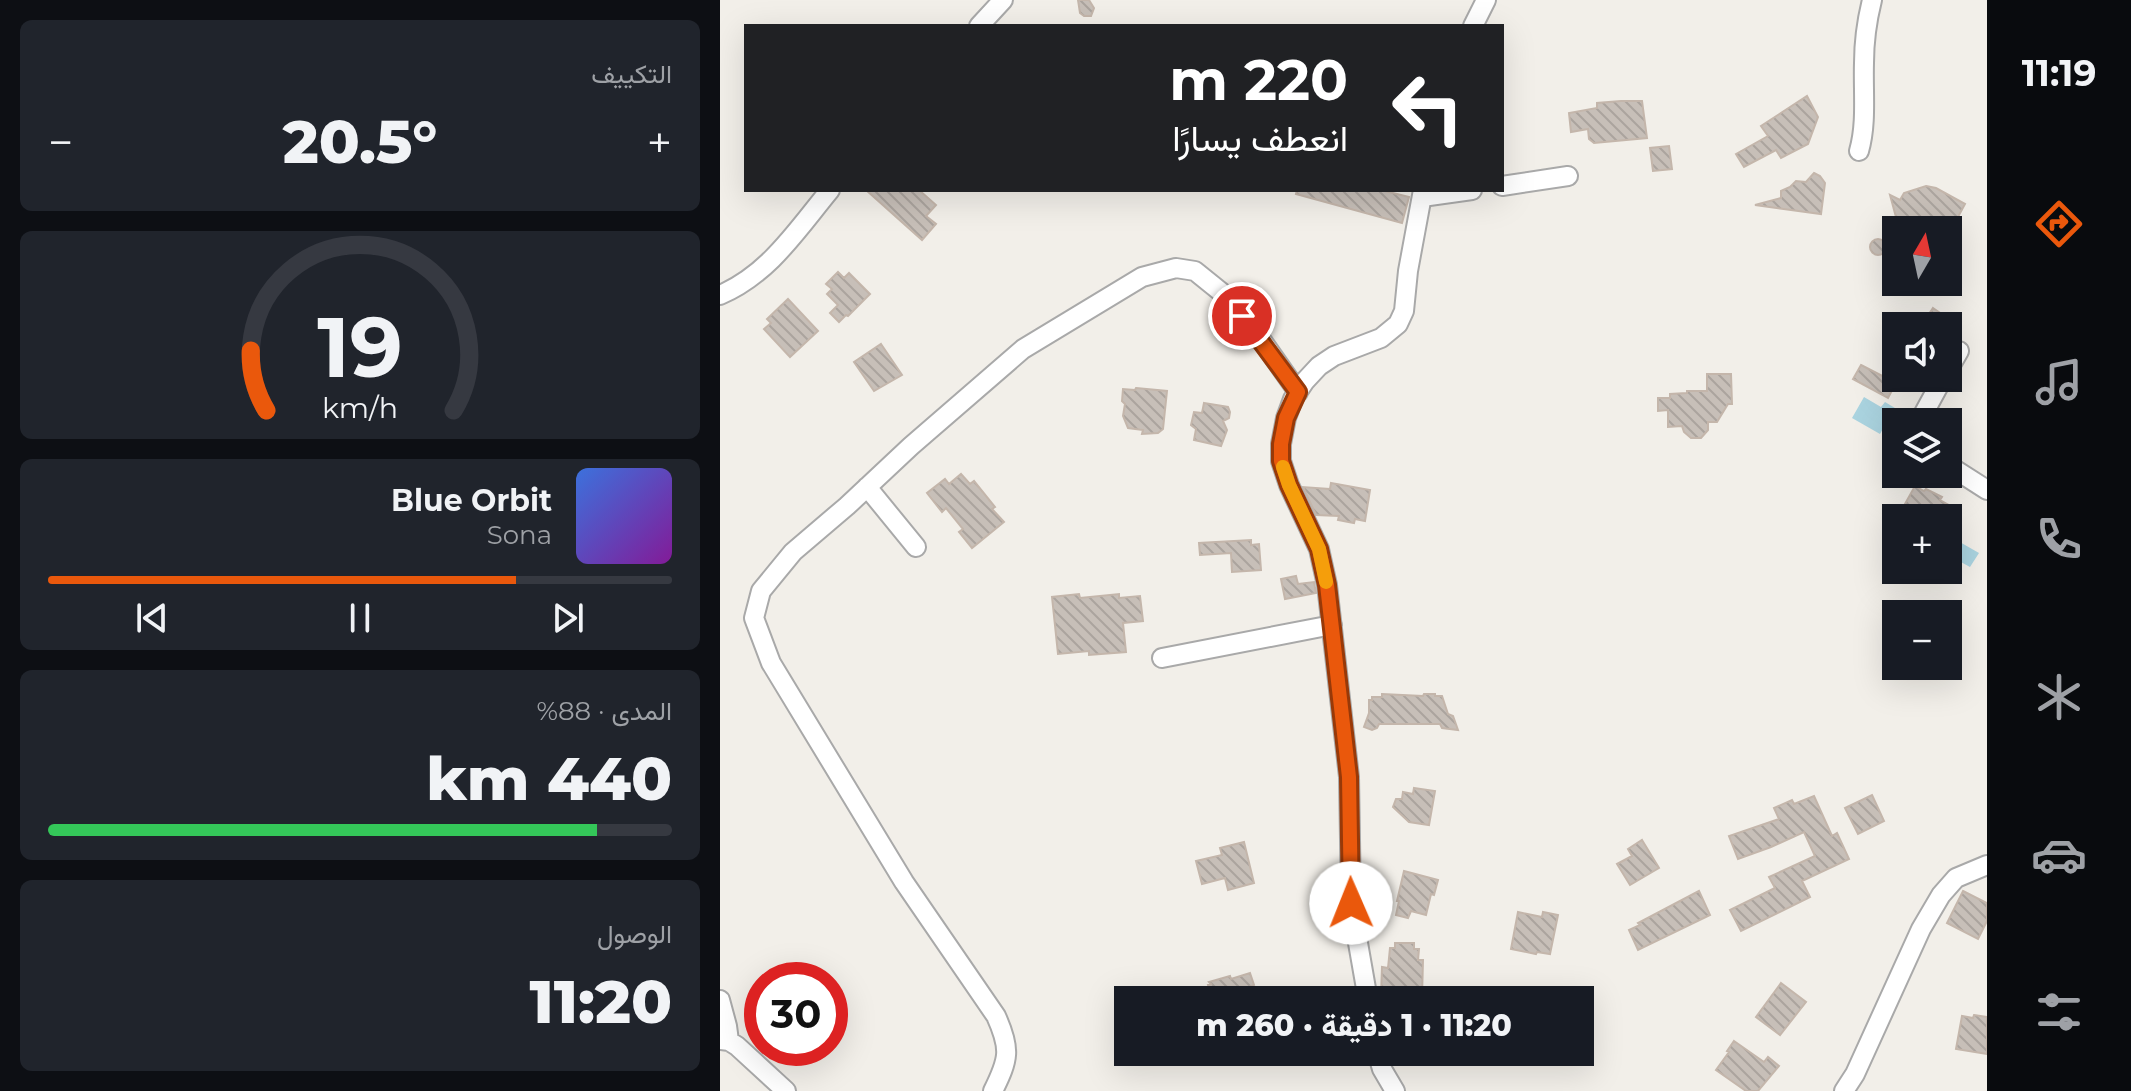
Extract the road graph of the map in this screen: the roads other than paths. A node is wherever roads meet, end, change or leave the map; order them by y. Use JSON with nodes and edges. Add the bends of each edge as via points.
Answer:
{"nodes":[{"id":1,"x":1003,"y":0,"type":"edge"},
{"id":2,"x":1486,"y":0,"type":"edge"},
{"id":3,"x":1872,"y":0,"type":"edge"},
{"id":4,"x":981,"y":24,"type":"edge"},
{"id":5,"x":1474,"y":24,"type":"edge"},
{"id":6,"x":1859,"y":151,"type":"dead end"},
{"id":7,"x":1568,"y":176,"type":"dead end"},
{"id":8,"x":1504,"y":186,"type":"edge"},
{"id":9,"x":828,"y":192,"type":"edge"},
{"id":10,"x":1447,"y":192,"type":"edge"},
{"id":11,"x":1422,"y":194,"type":"edge"},
{"id":12,"x":720,"y":295,"type":"edge"},
{"id":13,"x":1298,"y":392,"type":"junction"},
{"id":14,"x":1962,"y":474,"type":"edge"},
{"id":15,"x":867,"y":487,"type":"junction"},
{"id":16,"x":1987,"y":490,"type":"edge"},
{"id":17,"x":916,"y":547,"type":"dead end"},
{"id":18,"x":1332,"y":625,"type":"junction"},
{"id":19,"x":1162,"y":658,"type":"dead end"},
{"id":20,"x":1987,"y":865,"type":"edge"},
{"id":21,"x":1366,"y":986,"type":"edge"},
{"id":22,"x":720,"y":1000,"type":"edge"},
{"id":23,"x":724,"y":1040,"type":"edge"},
{"id":24,"x":1381,"y":1066,"type":"edge"},
{"id":25,"x":786,"y":1091,"type":"edge"},
{"id":26,"x":993,"y":1091,"type":"edge"},
{"id":27,"x":1395,"y":1091,"type":"edge"},
{"id":28,"x":1844,"y":1091,"type":"edge"}],
"edges":[{"from":1,"to":4,"type":"street"},
{"from":2,"to":5,"type":"street"},
{"from":3,"to":6,"type":"street"},
{"from":7,"to":8,"type":"street"},
{"from":9,"to":12,"type":"street","via":[[757,275]]},
{"from":10,"to":11,"type":"street"},
{"from":11,"to":13,"type":"street","via":[[1398,324],[1381,338],[1319,366]]},
{"from":13,"to":15,"type":"street","via":[[1226,296],[1195,271],[1176,268],[1142,277],[1023,349]]},
{"from":13,"to":18,"type":"street","via":[[1286,418],[1281,461],[1319,549]]},
{"from":14,"to":16,"type":"street"},
{"from":15,"to":17,"type":"street"},
{"from":15,"to":26,"type":"street","via":[[793,552],[761,591],[754,618],[771,663],[896,869],[996,1016],[1006,1039],[1005,1067]]},
{"from":18,"to":19,"type":"street"},
{"from":18,"to":21,"type":"street","via":[[1349,777],[1351,903]]},
{"from":20,"to":28,"type":"street","via":[[1956,878],[1941,895]]},
{"from":22,"to":23,"type":"street","via":[[727,1026]]},
{"from":23,"to":25,"type":"street"},
{"from":24,"to":27,"type":"street"}]}
